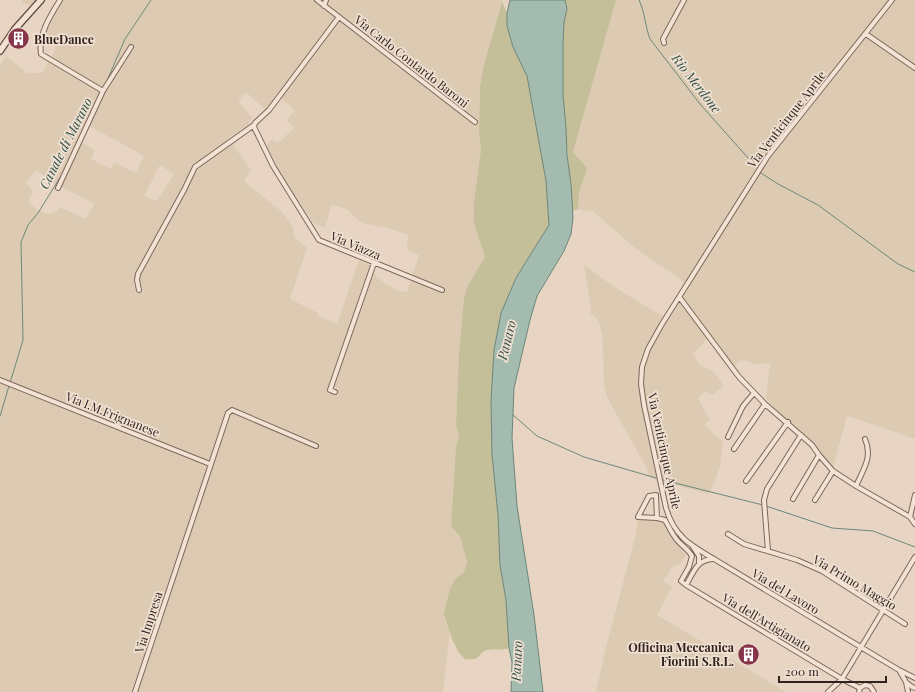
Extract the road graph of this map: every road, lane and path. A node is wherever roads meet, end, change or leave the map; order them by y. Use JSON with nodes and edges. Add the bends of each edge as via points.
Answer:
{"nodes":[{"id":1,"x":41,"y":0,"type":"edge"},
{"id":2,"x":60,"y":0,"type":"edge"},
{"id":3,"x":317,"y":0,"type":"edge"},
{"id":4,"x":326,"y":0,"type":"edge"},
{"id":5,"x":684,"y":0,"type":"edge"},
{"id":6,"x":892,"y":0,"type":"edge"},
{"id":7,"x":324,"y":6,"type":"junction"},
{"id":8,"x":339,"y":17,"type":"junction"},
{"id":9,"x":866,"y":34,"type":"junction"},
{"id":10,"x":664,"y":44,"type":"dead end"},
{"id":11,"x":131,"y":47,"type":"dead end"},
{"id":12,"x":0,"y":51,"type":"edge"},
{"id":13,"x":915,"y":68,"type":"edge"},
{"id":14,"x":102,"y":90,"type":"junction"},
{"id":15,"x":475,"y":122,"type":"dead end"},
{"id":16,"x":254,"y":125,"type":"junction"},
{"id":17,"x":58,"y":188,"type":"dead end"},
{"id":18,"x":374,"y":263,"type":"junction"},
{"id":19,"x":139,"y":290,"type":"dead end"},
{"id":20,"x":442,"y":290,"type":"dead end"},
{"id":21,"x":680,"y":298,"type":"junction"},
{"id":22,"x":0,"y":380,"type":"edge"},
{"id":23,"x":335,"y":392,"type":"dead end"},
{"id":24,"x":754,"y":393,"type":"junction"},
{"id":25,"x":765,"y":404,"type":"junction"},
{"id":26,"x":788,"y":422,"type":"junction"},
{"id":27,"x":801,"y":435,"type":"junction"},
{"id":28,"x":728,"y":437,"type":"dead end"},
{"id":29,"x":865,"y":439,"type":"dead end"},
{"id":30,"x":316,"y":446,"type":"dead end"},
{"id":31,"x":734,"y":450,"type":"dead end"},
{"id":32,"x":819,"y":455,"type":"junction"},
{"id":33,"x":210,"y":464,"type":"junction"},
{"id":34,"x":833,"y":471,"type":"junction"},
{"id":35,"x":746,"y":481,"type":"dead end"},
{"id":36,"x":856,"y":486,"type":"junction"},
{"id":37,"x":915,"y":495,"type":"edge"},
{"id":38,"x":793,"y":499,"type":"dead end"},
{"id":39,"x":815,"y":500,"type":"dead end"},
{"id":40,"x":910,"y":517,"type":"junction"},
{"id":41,"x":657,"y":518,"type":"junction"},
{"id":42,"x":670,"y":521,"type":"joint"},
{"id":43,"x":915,"y":524,"type":"edge"},
{"id":44,"x":728,"y":534,"type":"dead end"},
{"id":45,"x":693,"y":547,"type":"junction"},
{"id":46,"x":768,"y":551,"type":"junction"},
{"id":47,"x":915,"y":556,"type":"edge"},
{"id":48,"x":714,"y":559,"type":"junction"},
{"id":49,"x":699,"y":563,"type":"junction"},
{"id":50,"x":686,"y":585,"type":"junction"},
{"id":51,"x":883,"y":610,"type":"junction"},
{"id":52,"x":905,"y":624,"type":"dead end"},
{"id":53,"x":860,"y":646,"type":"junction"},
{"id":54,"x":899,"y":670,"type":"junction"},
{"id":55,"x":914,"y":678,"type":"edge"},
{"id":56,"x":842,"y":679,"type":"junction"},
{"id":57,"x":906,"y":682,"type":"junction"},
{"id":58,"x":915,"y":688,"type":"edge"},
{"id":59,"x":859,"y":690,"type":"edge"},
{"id":60,"x":135,"y":692,"type":"edge"},
{"id":61,"x":828,"y":692,"type":"edge"},
{"id":62,"x":874,"y":692,"type":"edge"},
{"id":63,"x":908,"y":692,"type":"edge"}],
"edges":[{"from":1,"to":12,"type":"main road","via":[[15,29]]},
{"from":2,"to":14,"type":"street","via":[[46,24],[41,54]]},
{"from":3,"to":7,"type":"street","name":"Via Carlo Contardo Baroni"},
{"from":4,"to":7,"type":"street"},
{"from":5,"to":10,"type":"street","via":[[663,39]]},
{"from":6,"to":9,"type":"street","name":"Via Venticinque Aprile"},
{"from":7,"to":8,"type":"street","name":"Via Carlo Contardo Baroni"},
{"from":8,"to":15,"type":"street","name":"Via Carlo Contardo Baroni"},
{"from":8,"to":16,"type":"street","via":[[269,110]]},
{"from":9,"to":13,"type":"street"},
{"from":9,"to":21,"type":"street","name":"Via Venticinque Aprile","via":[[768,156]]},
{"from":11,"to":14,"type":"street"},
{"from":14,"to":17,"type":"street"},
{"from":16,"to":18,"type":"street","name":"Via Viazza","via":[[272,166],[319,240]]},
{"from":16,"to":19,"type":"street","via":[[195,167],[138,274]]},
{"from":18,"to":20,"type":"street","name":"Via Viazza"},
{"from":18,"to":23,"type":"street","via":[[330,390]]},
{"from":21,"to":24,"type":"street","via":[[722,356]]},
{"from":21,"to":42,"type":"street","name":"Via Venticinque Aprile","via":[[648,350],[642,367],[641,384]]},
{"from":22,"to":33,"type":"street","name":"Via I.M.Frignanese"},
{"from":24,"to":25,"type":"street"},
{"from":24,"to":28,"type":"street","via":[[743,406]]},
{"from":25,"to":26,"type":"street"},
{"from":25,"to":31,"type":"street"},
{"from":26,"to":27,"type":"street"},
{"from":26,"to":35,"type":"street"},
{"from":27,"to":32,"type":"street"},
{"from":27,"to":46,"type":"street","via":[[767,489],[764,508]]},
{"from":29,"to":36,"type":"street","via":[[869,447],[869,457]]},
{"from":30,"to":33,"type":"street","via":[[232,410],[228,412]]},
{"from":32,"to":34,"type":"street"},
{"from":32,"to":38,"type":"street"},
{"from":33,"to":60,"type":"street","name":"Via Impresa"},
{"from":34,"to":36,"type":"street"},
{"from":34,"to":39,"type":"street"},
{"from":36,"to":40,"type":"street"},
{"from":37,"to":40,"type":"street"},
{"from":40,"to":43,"type":"street"},
{"from":41,"to":41,"type":"street","via":[[638,517],[649,496],[656,495]]},
{"from":41,"to":50,"type":"street","via":[[665,520],[677,540],[690,551],[692,556],[681,581]]},
{"from":42,"to":45,"type":"street","name":"Via del Lavoro","via":[[681,537]]},
{"from":44,"to":46,"type":"street","name":"Via Primo Maggio","via":[[744,544]]},
{"from":45,"to":48,"type":"street","name":"Via del Lavoro"},
{"from":45,"to":49,"type":"street","via":[[699,556]]},
{"from":46,"to":51,"type":"street","name":"Via Primo Maggio","via":[[822,570]]},
{"from":47,"to":51,"type":"street"},
{"from":48,"to":49,"type":"street"},
{"from":48,"to":53,"type":"street","name":"Via del Lavoro"},
{"from":49,"to":50,"type":"street"},
{"from":50,"to":56,"type":"street","name":"Via dell'Artigianato"},
{"from":51,"to":52,"type":"street","name":"Via Primo Maggio"},
{"from":51,"to":53,"type":"street"},
{"from":53,"to":54,"type":"street","name":"Via del Lavoro"},
{"from":53,"to":56,"type":"street"},
{"from":54,"to":55,"type":"street","name":"Via del Lavoro"},
{"from":54,"to":57,"type":"street"},
{"from":56,"to":59,"type":"street","name":"Via dell'Artigianato"},
{"from":56,"to":61,"type":"street"},
{"from":57,"to":58,"type":"street"},
{"from":57,"to":63,"type":"street"},
{"from":59,"to":62,"type":"street","name":"Via dell'Artigianato","via":[[862,686],[868,685]]}]}
